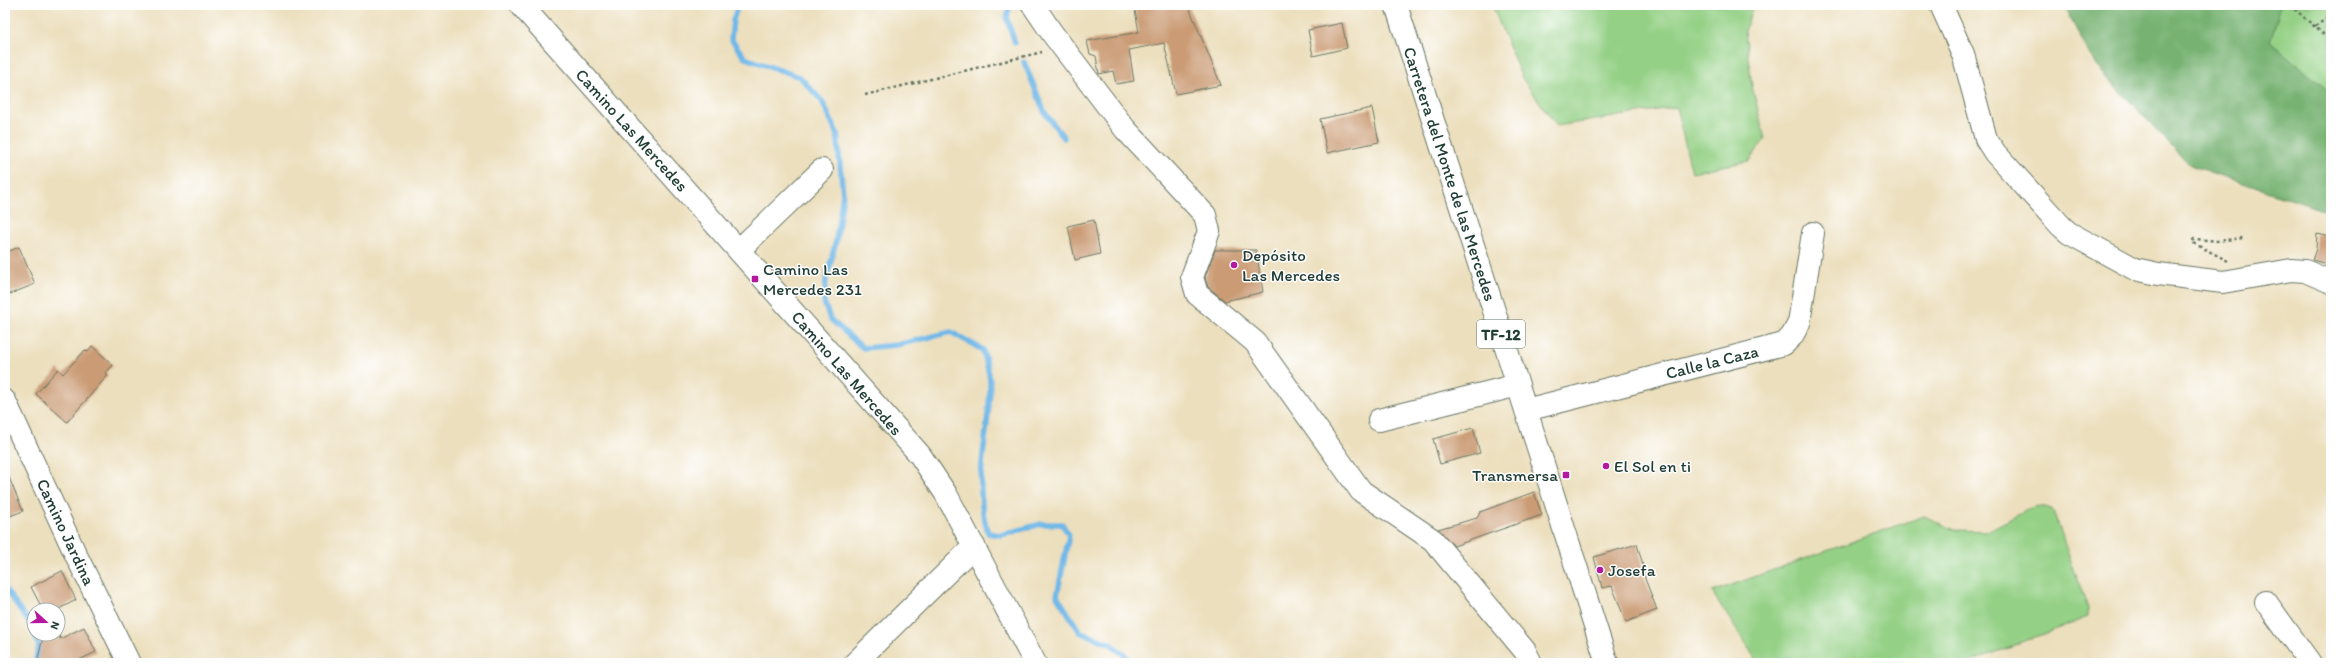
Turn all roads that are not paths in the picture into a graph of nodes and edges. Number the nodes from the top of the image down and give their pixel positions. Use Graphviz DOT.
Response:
graph roads {
  1 [pos="521,5"];
  2 [pos="1033,5"];
  3 [pos="1396,5"];
  4 [pos="1941,5"];
  5 [pos="822,170"];
  6 [pos="1813,233"];
  7 [pos="738,250"];
  8 [pos="2331,282"];
  9 [pos="1518,385"];
  10 [pos="5,401"];
  11 [pos="1526,410"];
  12 [pos="1379,420"];
  13 [pos="974,546"];
  14 [pos="2266,602"];
  15 [pos="129,663"];
  16 [pos="855,663"];
  17 [pos="1035,663"];
  18 [pos="1531,663"];
  19 [pos="1607,663"];
  20 [pos="2310,663"];
  1 -- 7 [label="street, Camino Las Mercedes"];
  2 -- 18 [label="street"];
  3 -- 9 [label="street, Carretera del Monte de las Mercedes / TF-12"];
  4 -- 8 [label="street"];
  5 -- 7 [label="street"];
  6 -- 11 [label="street, Calle la Caza"];
  7 -- 13 [label="street, Camino Las Mercedes"];
  9 -- 11 [label="street, Carretera del Monte de las Mercedes / TF-12"];
  9 -- 12 [label="street"];
  10 -- 15 [label="street, Camino Jardina"];
  11 -- 19 [label="street, Carretera del Monte de las Mercedes / TF-12"];
  13 -- 16 [label="street"];
  13 -- 17 [label="street, Camino Las Mercedes"];
  14 -- 20 [label="street"];
}
